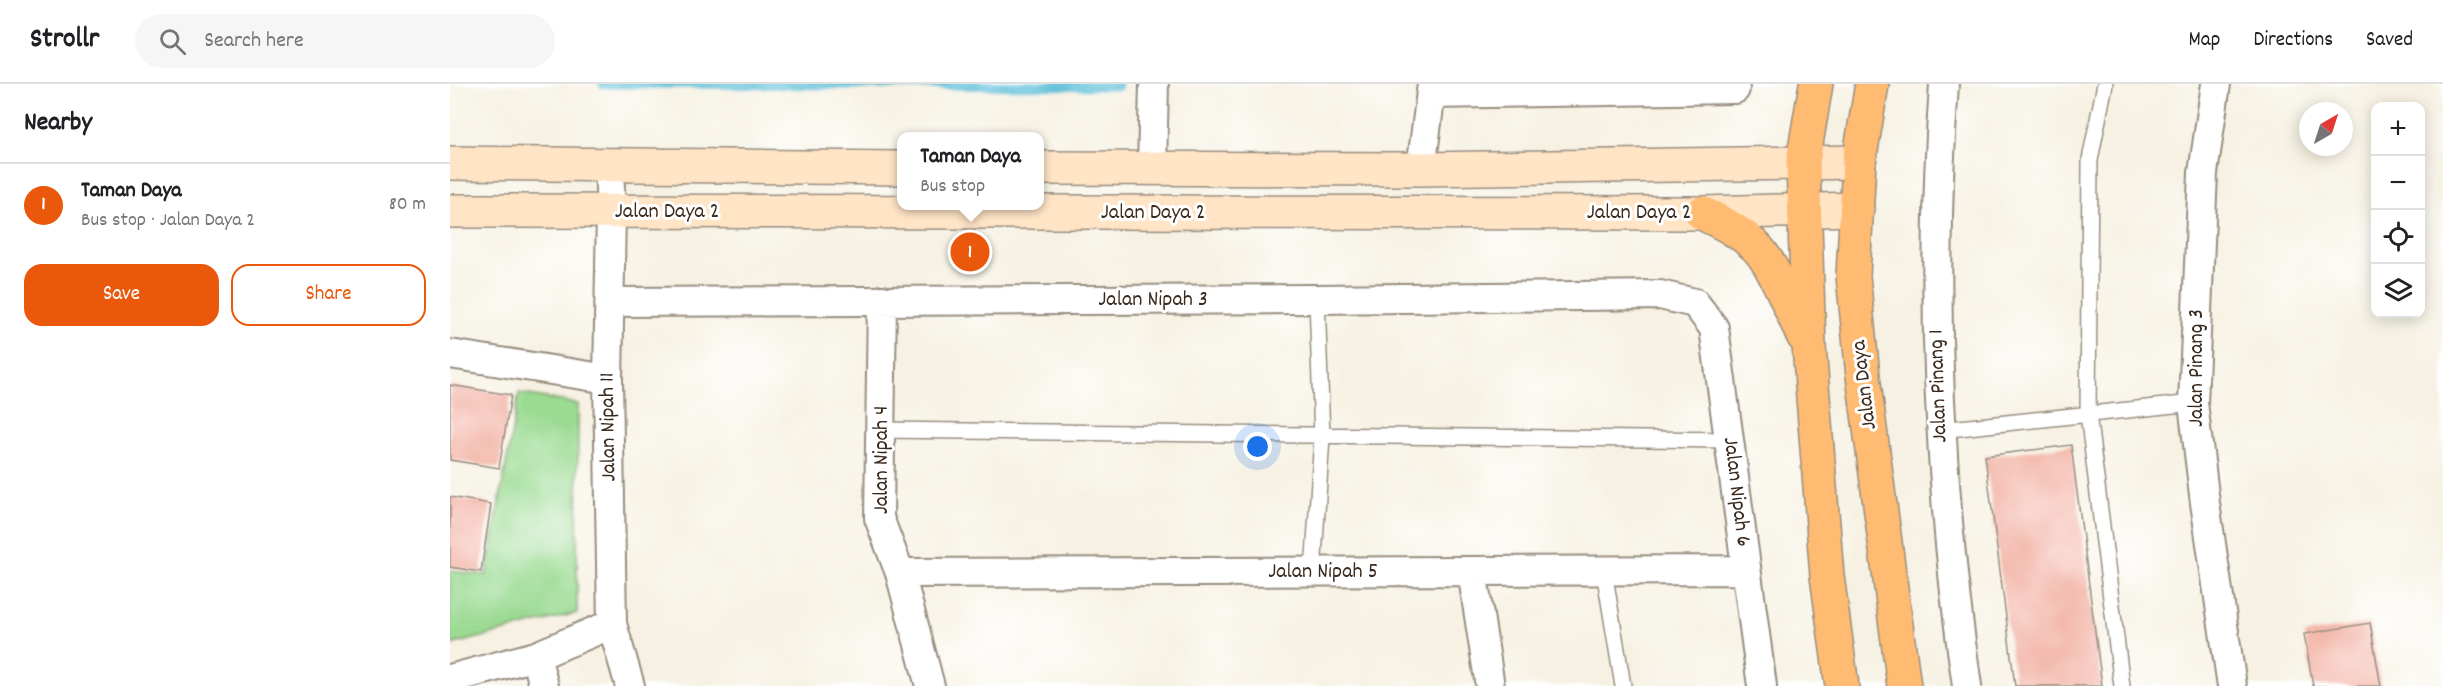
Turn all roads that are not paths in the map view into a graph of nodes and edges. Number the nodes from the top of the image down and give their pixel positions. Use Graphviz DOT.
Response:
graph roads {
  1 [pos="1154,84"];
  2 [pos="1816,84"];
  3 [pos="1872,84"];
  4 [pos="1944,84"];
  5 [pos="2105,84"];
  6 [pos="2216,84"];
  7 [pos="1431,89"];
  8 [pos="1735,89"];
  9 [pos="1803,162"];
  10 [pos="1859,162"];
  11 [pos="450,163"];
  12 [pos="609,166"];
  13 [pos="897,168"];
  14 [pos="1044,168"];
  15 [pos="1152,169"];
  16 [pos="1421,169"];
  17 [pos="1857,209"];
  18 [pos="1804,210"];
  19 [pos="450,211"];
  20 [pos="611,212"];
  21 [pos="1702,213"];
  22 [pos="882,300"];
  23 [pos="1317,300"];
  24 [pos="610,302"];
  25 [pos="1695,303"];
  26 [pos="1809,346"];
  27 [pos="450,354"];
  28 [pos="608,379"];
  29 [pos="2193,403"];
  30 [pos="2088,414"];
  31 [pos="882,430"];
  32 [pos="1940,430"];
  33 [pos="1322,437"];
  34 [pos="1729,440"];
  35 [pos="1746,570"];
  36 [pos="1472,571"];
  37 [pos="1604,571"];
  38 [pos="1313,572"];
  39 [pos="900,573"];
  40 [pos="612,624"];
  41 [pos="536,656"];
  42 [pos="450,679"];
  43 [pos="544,686"];
  44 [pos="630,686"];
  45 [pos="930,686"];
  46 [pos="1490,686"];
  47 [pos="1623,686"];
  48 [pos="1762,686"];
  49 [pos="1842,686"];
  50 [pos="1904,686"];
  51 [pos="1967,686"];
  52 [pos="2122,686"];
  53 [pos="2232,686"];
  1 -- 15 [label="street"];
  2 -- 9 [label="main road"];
  3 -- 10 [label="main road, Jalan Daya"];
  4 -- 32 [label="street, Jalan Pinang 1"];
  5 -- 30 [label="lane"];
  6 -- 29 [label="street, Jalan Pinang 3"];
  7 -- 8 [label="street"];
  7 -- 16 [label="street"];
  9 -- 10 [label="main road, Jalan Daya 2"];
  9 -- 16 [label="main road, Jalan Daya 2"];
  9 -- 18 [label="main road"];
  10 -- 17 [label="main road, Jalan Daya"];
  11 -- 12 [label="main road, Jalan Daya 2"];
  12 -- 13 [label="main road, Jalan Daya 2"];
  12 -- 20 [label="street, Jalan Nipah 11"];
  14 -- 15 [label="main road, Jalan Daya 2"];
  15 -- 16 [label="main road, Jalan Daya 2"];
  17 -- 18 [label="main road, Jalan Daya 2"];
  17 -- 50 [label="main road, Jalan Daya"];
  18 -- 21 [label="main road, Jalan Daya 2"];
  18 -- 26 [label="main road"];
  19 -- 20 [label="main road, Jalan Daya 2"];
  20 -- 21 [label="main road, Jalan Daya 2"];
  20 -- 24 [label="street, Jalan Nipah 11"];
  21 -- 26 [label="main road"];
  22 -- 23 [label="street, Jalan Nipah 3"];
  22 -- 24 [label="street, Jalan Nipah 3"];
  22 -- 31 [label="street, Jalan Nipah 4"];
  23 -- 25 [label="street, Jalan Nipah 3"];
  23 -- 33 [label="lane"];
  24 -- 28 [label="street, Jalan Nipah 11"];
  25 -- 34 [label="street, Jalan Nipah 6"];
  26 -- 49 [label="main road"];
  27 -- 28 [label="street"];
  28 -- 40 [label="street, Jalan Nipah 11"];
  29 -- 30 [label="lane"];
  29 -- 53 [label="street, Jalan Pinang 3"];
  30 -- 32 [label="lane"];
  30 -- 52 [label="lane"];
  31 -- 33 [label="lane"];
  31 -- 39 [label="street, Jalan Nipah 4"];
  32 -- 51 [label="street, Jalan Pinang 1"];
  33 -- 34 [label="lane"];
  33 -- 38 [label="lane"];
  34 -- 35 [label="street, Jalan Nipah 6"];
  35 -- 37 [label="street, Jalan Nipah 5"];
  35 -- 48 [label="street, Jalan Nipah 6"];
  36 -- 37 [label="street, Jalan Nipah 5"];
  36 -- 38 [label="street, Jalan Nipah 5"];
  36 -- 46 [label="street"];
  37 -- 47 [label="lane"];
  38 -- 39 [label="street, Jalan Nipah 5"];
  39 -- 45 [label="street, Jalan Nipah 4"];
  40 -- 41 [label="street"];
  40 -- 44 [label="street, Jalan Nipah 11"];
  41 -- 42 [label="street"];
  41 -- 43 [label="street"];
}
